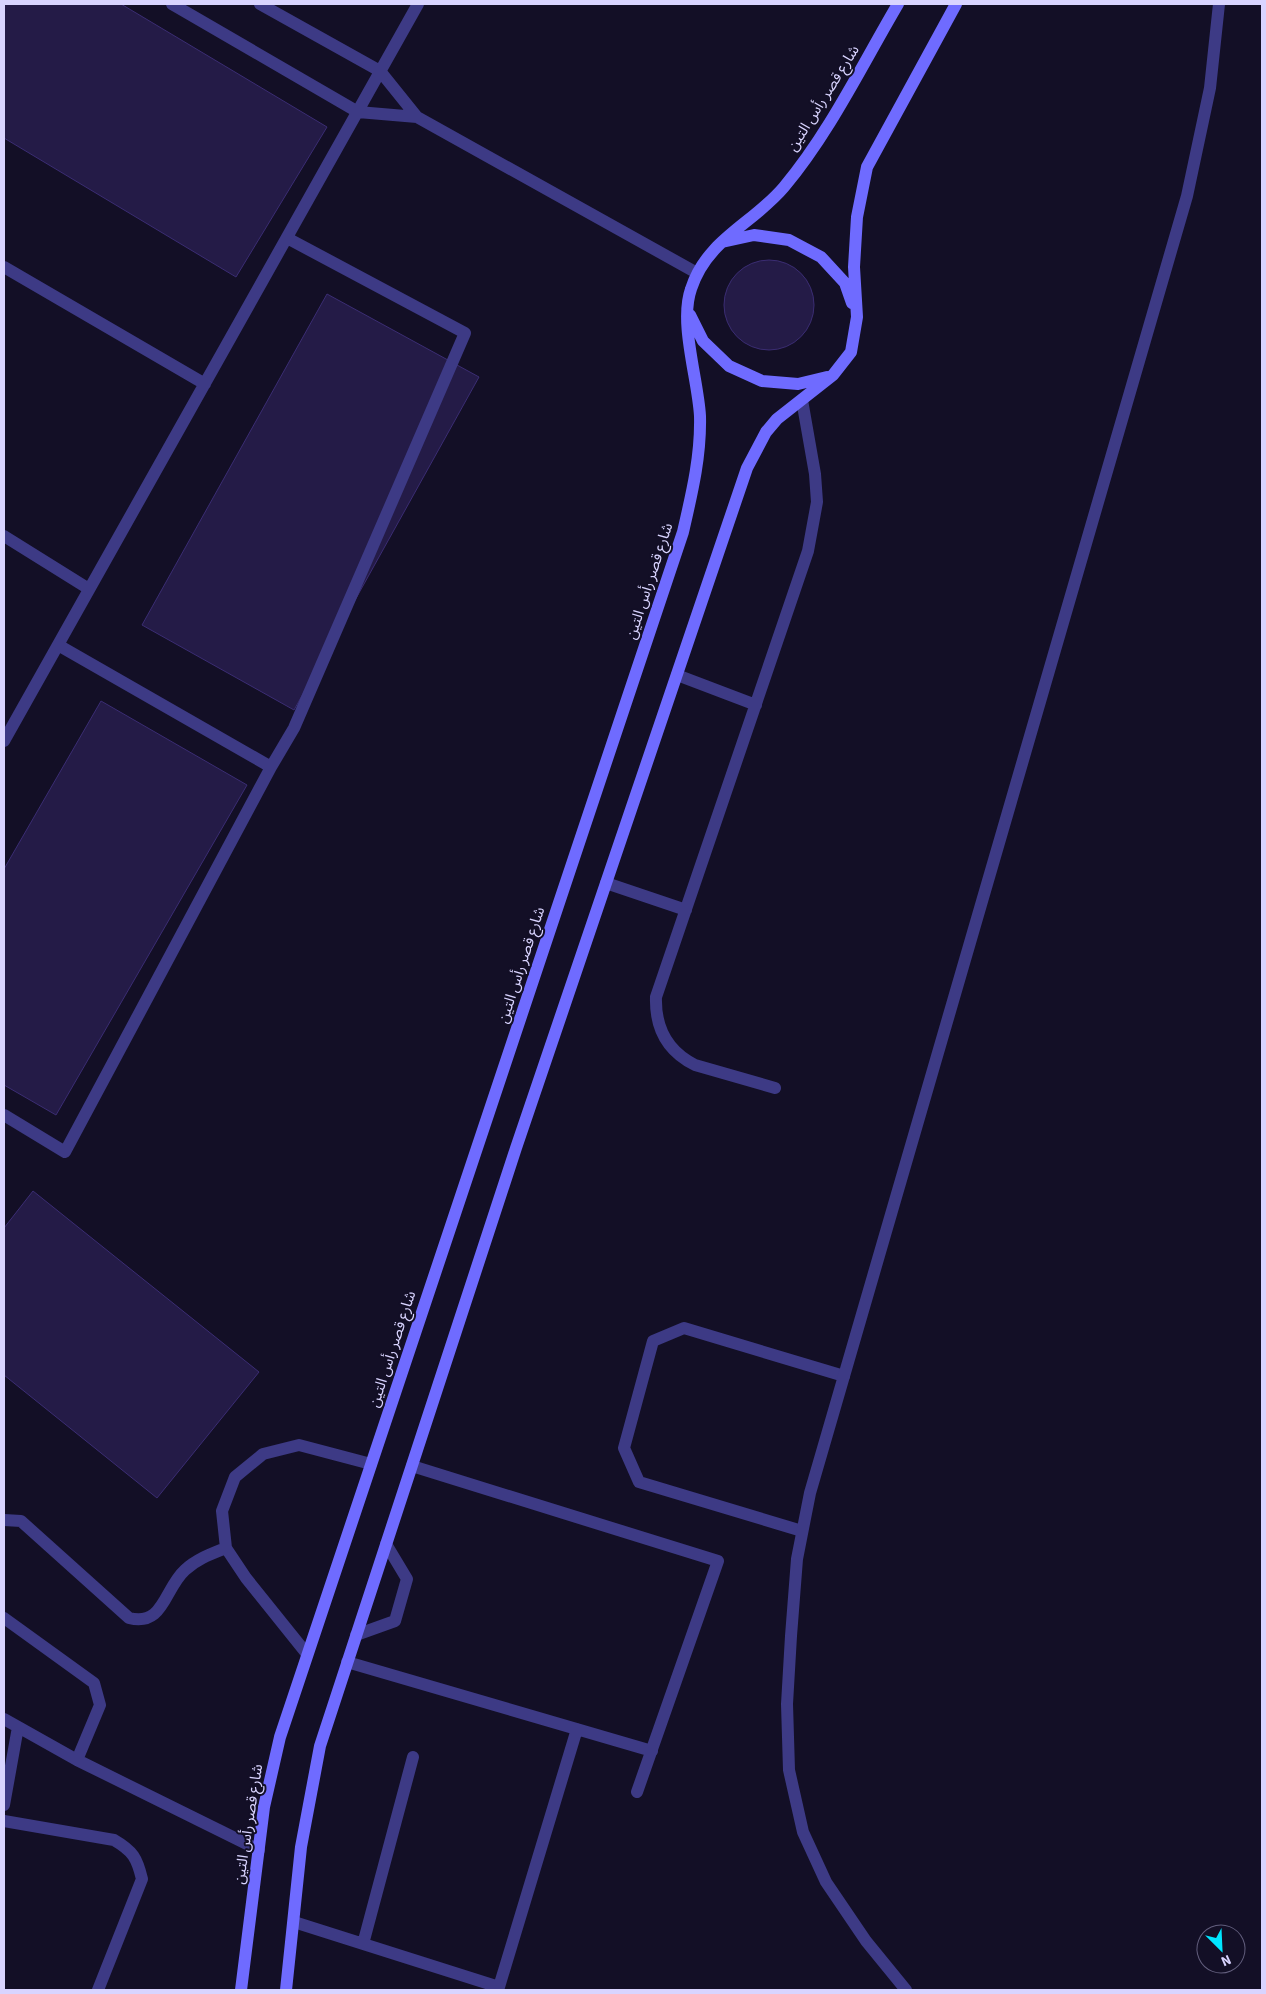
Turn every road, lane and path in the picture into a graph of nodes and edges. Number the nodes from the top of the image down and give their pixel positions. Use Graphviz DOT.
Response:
graph roads {
  1 [pos="172,4"];
  2 [pos="260,4"];
  3 [pos="418,4"];
  4 [pos="898,4"];
  5 [pos="956,4"];
  6 [pos="1219,4"];
  7 [pos="380,71"];
  8 [pos="358,112"];
  9 [pos="417,117"];
  10 [pos="287,238"];
  11 [pos="718,243"];
  12 [pos="4,267"];
  13 [pos="697,273"];
  14 [pos="686,308"];
  15 [pos="858,316"];
  16 [pos="833,375"];
  17 [pos="205,384"];
  18 [pos="802,400"];
  19 [pos="4,536"];
  20 [pos="89,589"];
  21 [pos="58,645"];
  22 [pos="677,675"];
  23 [pos="756,705"];
  24 [pos="4,741"];
  25 [pos="271,767"];
  26 [pos="606,883"];
  27 [pos="686,910"];
  28 [pos="775,1088"];
  29 [pos="4,1115"];
  30 [pos="844,1376"];
  31 [pos="371,1464"];
  32 [pos="412,1466"];
  33 [pos="4,1520"];
  34 [pos="802,1530"];
  35 [pos="386,1544"];
  36 [pos="226,1548"];
  37 [pos="4,1618"];
  38 [pos="356,1635"];
  39 [pos="308,1654"];
  40 [pos="348,1662"];
  41 [pos="4,1719"];
  42 [pos="18,1727"];
  43 [pos="577,1729"];
  44 [pos="652,1751"];
  45 [pos="413,1758"];
  46 [pos="77,1760"];
  47 [pos="637,1792"];
  48 [pos="4,1805"];
  49 [pos="4,1821"];
  50 [pos="259,1850"];
  51 [pos="294,1922"];
  52 [pos="363,1944"];
  53 [pos="98,1990"];
  54 [pos="241,1990"];
  55 [pos="286,1990"];
  56 [pos="906,1990"];
  1 -- 8 [label="street"];
  2 -- 7 [label="street"];
  3 -- 7 [label="street"];
  4 -- 11 [label="main road, شارع قصر رأس التين"];
  5 -- 15 [label="main road"];
  6 -- 30 [label="street"];
  7 -- 8 [label="street"];
  7 -- 9 [label="street"];
  8 -- 9 [label="street"];
  8 -- 10 [label="street"];
  9 -- 13 [label="street"];
  10 -- 17 [label="street"];
  10 -- 25 [label="street"];
  11 -- 13 [label="main road, شارع قصر رأس التين"];
  11 -- 15 [label="main road"];
  12 -- 17 [label="street"];
  13 -- 14 [label="main road, شارع قصر رأس التين"];
  14 -- 16 [label="main road"];
  14 -- 31 [label="main road, شارع قصر رأس التين"];
  15 -- 16 [label="main road"];
  16 -- 18 [label="main road"];
  17 -- 20 [label="street"];
  18 -- 22 [label="main road"];
  18 -- 23 [label="street"];
  19 -- 20 [label="street"];
  20 -- 21 [label="street"];
  21 -- 24 [label="street"];
  21 -- 25 [label="street"];
  22 -- 23 [label="street"];
  22 -- 26 [label="main road"];
  23 -- 27 [label="street"];
  25 -- 29 [label="street"];
  26 -- 27 [label="street"];
  26 -- 32 [label="main road"];
  27 -- 28 [label="street"];
  30 -- 34 [label="street"];
  30 -- 34 [label="street"];
  31 -- 36 [label="street"];
  31 -- 39 [label="main road, شارع قصر رأس التين"];
  32 -- 35 [label="main road"];
  32 -- 44 [label="street"];
  33 -- 36 [label="street"];
  34 -- 56 [label="street"];
  35 -- 38 [label="main road"];
  35 -- 38 [label="street"];
  36 -- 39 [label="street"];
  37 -- 46 [label="street"];
  38 -- 40 [label="main road"];
  39 -- 50 [label="main road, شارع قصر رأس التين"];
  40 -- 43 [label="street"];
  40 -- 51 [label="main road"];
  41 -- 42 [label="street"];
  42 -- 46 [label="street"];
  42 -- 48 [label="street"];
  43 -- 44 [label="street"];
  43 -- 52 [label="street"];
  44 -- 47 [label="street"];
  45 -- 52 [label="street"];
  46 -- 50 [label="street"];
  49 -- 53 [label="street"];
  50 -- 54 [label="main road, شارع قصر رأس التين"];
  51 -- 52 [label="street"];
  51 -- 55 [label="main road"];
}
